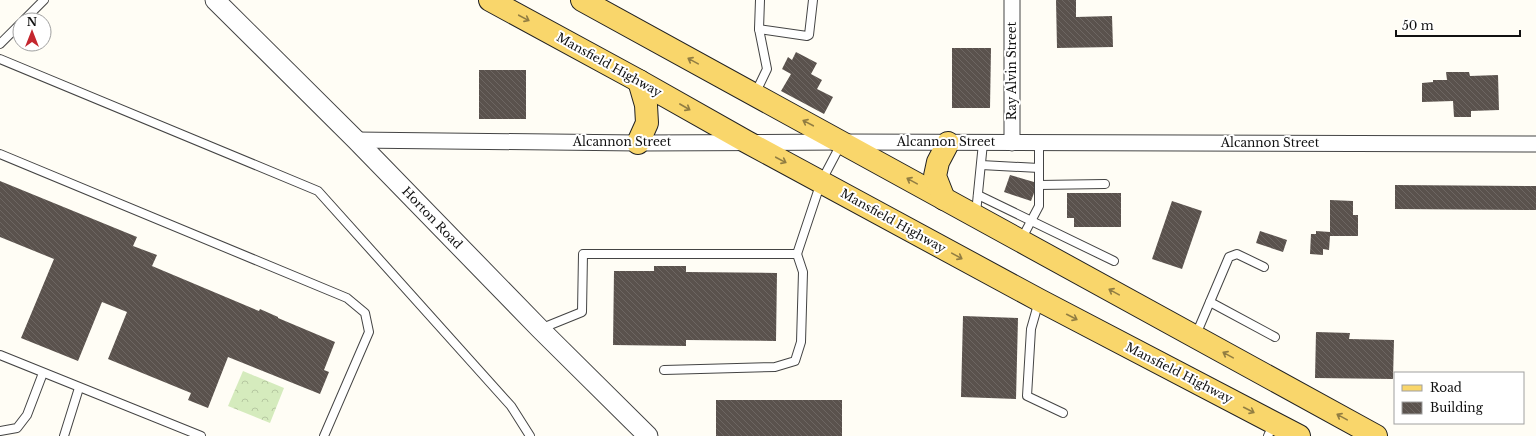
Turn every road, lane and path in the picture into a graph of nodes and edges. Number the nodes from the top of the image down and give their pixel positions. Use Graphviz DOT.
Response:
graph roads {
  1 [pos="44,0"];
  2 [pos="215,0"];
  3 [pos="490,0"];
  4 [pos="584,0"];
  5 [pos="760,0"];
  6 [pos="813,0"];
  7 [pos="1012,0"];
  8 [pos="32,12"];
  9 [pos="759,29"];
  10 [pos="12,32"];
  11 [pos="0,44"];
  12 [pos="0,59"];
  13 [pos="639,81"];
  14 [pos="755,95"];
  15 [pos="356,140"];
  16 [pos="747,142"];
  17 [pos="842,142"];
  18 [pos="638,143"];
  19 [pos="948,143"];
  20 [pos="983,143"];
  21 [pos="1012,143"];
  22 [pos="1039,143"];
  23 [pos="1536,144"];
  24 [pos="0,154"];
  25 [pos="981,165"];
  26 [pos="1039,168"];
  27 [pos="821,182"];
  28 [pos="1105,184"];
  29 [pos="1039,185"];
  30 [pos="944,199"];
  31 [pos="976,206"];
  32 [pos="1031,220"];
  33 [pos="1021,241"];
  34 [pos="797,254"];
  35 [pos="1114,261"];
  36 [pos="1264,267"];
  37 [pos="1039,300"];
  38 [pos="1210,302"];
  39 [pos="540,330"];
  40 [pos="1195,337"];
  41 [pos="1275,337"];
  42 [pos="0,355"];
  43 [pos="664,370"];
  44 [pos="43,373"];
  45 [pos="79,388"];
  46 [pos="1063,413"];
  47 [pos="1271,429"];
  48 [pos="0,431"];
  49 [pos="64,436"];
  50 [pos="201,436"];
  51 [pos="324,436"];
  52 [pos="530,436"];
  53 [pos="648,436"];
  54 [pos="1299,436"];
  55 [pos="1376,436"];
  1 -- 8 [label="lane"];
  2 -- 15 [label="street, Horton Road"];
  3 -- 13 [label="main road, Mansfield Highway, one-way"];
  14 -- 4 [label="main road, one-way"];
  5 -- 9 [label="lane"];
  6 -- 9 [label="lane"];
  7 -- 21 [label="street, Ray Alvin Street"];
  9 -- 14 [label="lane"];
  10 -- 11 [label="lane"];
  12 -- 52 [label="lane"];
  13 -- 16 [label="main road, Mansfield Highway, one-way"];
  13 -- 18 [label="main road"];
  17 -- 14 [label="main road, one-way"];
  15 -- 18 [label="street, Alcannon Street"];
  15 -- 39 [label="street, Horton Road"];
  16 -- 17 [label="street, Alcannon Street"];
  16 -- 18 [label="street, Alcannon Street"];
  16 -- 27 [label="main road, Mansfield Highway, one-way"];
  17 -- 19 [label="street, Alcannon Street"];
  17 -- 27 [label="lane"];
  30 -- 17 [label="main road, one-way"];
  19 -- 20 [label="street, Alcannon Street"];
  19 -- 30 [label="main road"];
  20 -- 21 [label="street, Alcannon Street"];
  20 -- 25 [label="lane"];
  21 -- 22 [label="street, Alcannon Street"];
  22 -- 23 [label="street, Alcannon Street"];
  22 -- 26 [label="lane"];
  24 -- 51 [label="lane"];
  25 -- 26 [label="lane"];
  25 -- 31 [label="lane"];
  26 -- 29 [label="lane"];
  27 -- 34 [label="lane"];
  27 -- 37 [label="main road, Mansfield Highway, one-way"];
  28 -- 29 [label="lane"];
  29 -- 32 [label="lane"];
  30 -- 31 [label="main road"];
  31 -- 32 [label="lane"];
  31 -- 33 [label="main road"];
  32 -- 33 [label="lane"];
  32 -- 35 [label="lane"];
  40 -- 33 [label="main road, one-way"];
  34 -- 39 [label="lane"];
  34 -- 43 [label="lane"];
  36 -- 38 [label="lane"];
  37 -- 46 [label="lane"];
  37 -- 47 [label="main road, Mansfield Highway, one-way"];
  38 -- 40 [label="lane"];
  38 -- 41 [label="lane"];
  39 -- 53 [label="street, Horton Road"];
  55 -- 40 [label="main road, one-way"];
  42 -- 44 [label="lane"];
  44 -- 45 [label="lane"];
  44 -- 48 [label="lane"];
  45 -- 49 [label="lane"];
  45 -- 50 [label="lane"];
  47 -- 54 [label="main road, Mansfield Highway"];
}
